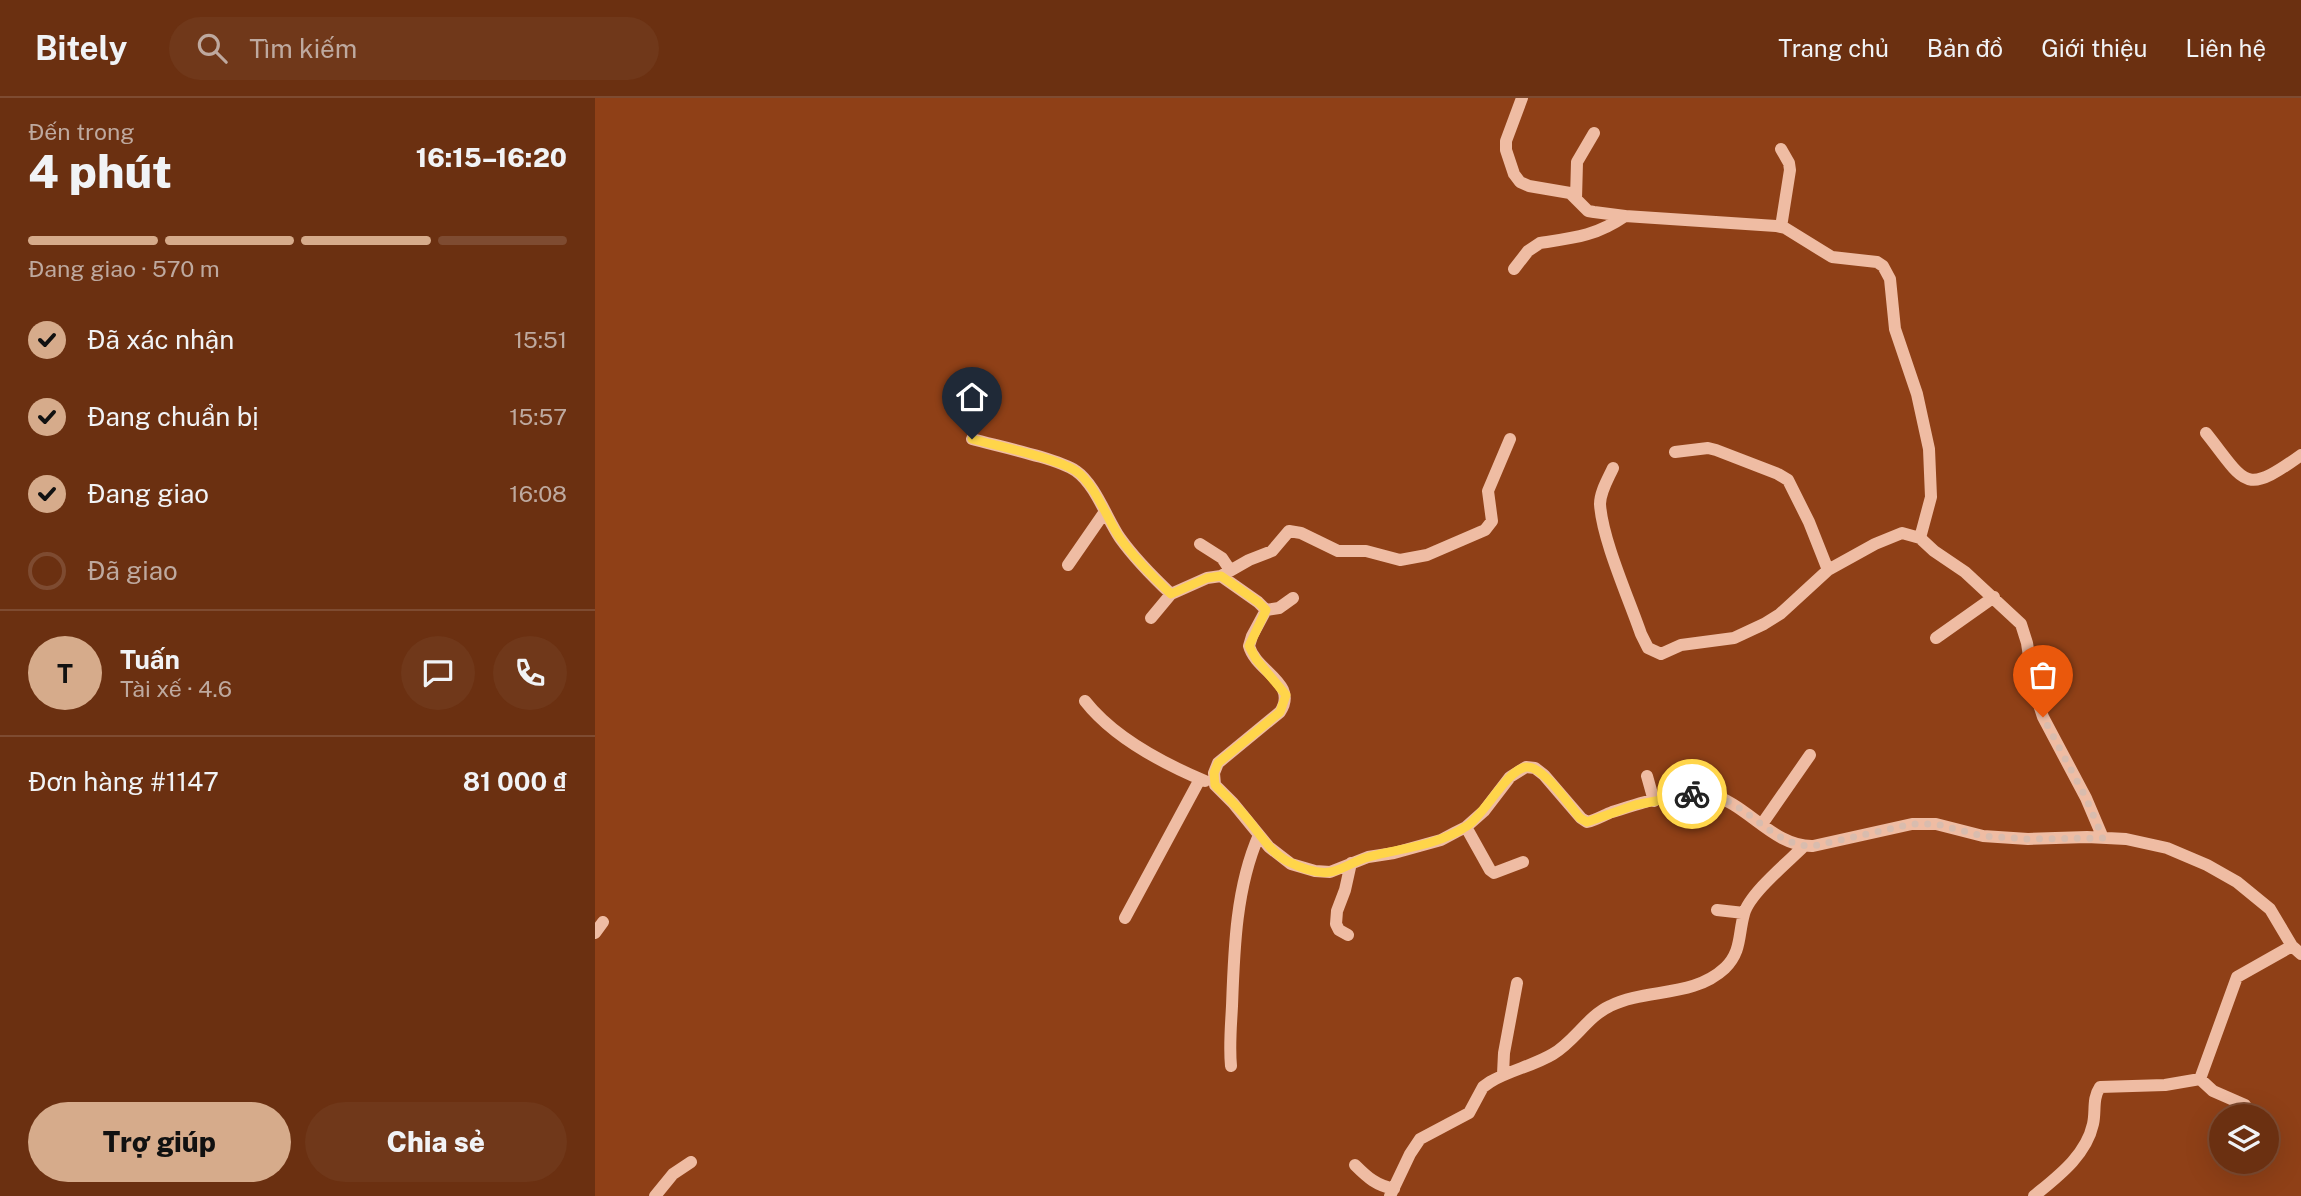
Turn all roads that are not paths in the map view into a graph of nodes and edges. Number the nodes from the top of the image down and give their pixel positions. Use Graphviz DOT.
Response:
graph roads {
  1 [pos="1522,98"];
  2 [pos="1594,133"];
  3 [pos="1781,149"];
  4 [pos="1576,199"];
  5 [pos="1625,216"];
  6 [pos="1781,227"];
  7 [pos="1514,268"];
  8 [pos="2206,433"];
  9 [pos="972,439"];
  10 [pos="1510,439"];
  11 [pos="1675,452"];
  12 [pos="2301,455"];
  13 [pos="1613,468"];
  14 [pos="1104,513"];
  15 [pos="1920,538"];
  16 [pos="1199,544"];
  17 [pos="1067,565"];
  18 [pos="1828,570"];
  19 [pos="1226,573"];
  20 [pos="1171,594"];
  21 [pos="1994,597"];
  22 [pos="1293,598"];
  23 [pos="1266,610"];
  24 [pos="1151,618"];
  25 [pos="1936,638"];
  26 [pos="1085,701"];
  27 [pos="1810,755"];
  28 [pos="1647,776"];
  29 [pos="1200,779"];
  30 [pos="1215,785"];
  31 [pos="1654,801"];
  32 [pos="1762,824"];
  33 [pos="1466,827"];
  34 [pos="1259,835"];
  35 [pos="2103,838"];
  36 [pos="1803,847"];
  37 [pos="1351,863"];
  38 [pos="1523,863"];
  39 [pos="1717,910"];
  40 [pos="1744,913"];
  41 [pos="1125,918"];
  42 [pos="1348,935"];
  43 [pos="2296,950"];
  44 [pos="1517,983"];
  45 [pos="1231,1066"];
  46 [pos="1503,1074"];
  47 [pos="2200,1079"];
  48 [pos="2243,1104"];
  49 [pos="691,1162"];
  50 [pos="1355,1165"];
  51 [pos="1392,1192"];
  52 [pos="655,1196"];
  53 [pos="2034,1196"];
  1 -- 4 [label="street"];
  2 -- 4 [label="street"];
  3 -- 6 [label="street"];
  4 -- 5 [label="street"];
  5 -- 6 [label="street"];
  5 -- 7 [label="street"];
  6 -- 15 [label="street"];
  8 -- 12 [label="street"];
  9 -- 14 [label="street"];
  10 -- 19 [label="street"];
  11 -- 18 [label="street"];
  13 -- 18 [label="street"];
  14 -- 17 [label="street"];
  14 -- 20 [label="street"];
  15 -- 18 [label="street"];
  15 -- 21 [label="street"];
  16 -- 19 [label="street"];
  19 -- 20 [label="street"];
  19 -- 23 [label="street"];
  20 -- 24 [label="street"];
  21 -- 25 [label="street"];
  21 -- 35 [label="street"];
  22 -- 23 [label="street"];
  23 -- 30 [label="street"];
  26 -- 29 [label="street"];
  27 -- 32 [label="street"];
  28 -- 31 [label="street"];
  29 -- 30 [label="street"];
  29 -- 41 [label="street"];
  30 -- 34 [label="street"];
  31 -- 32 [label="street"];
  31 -- 33 [label="street"];
  32 -- 36 [label="street"];
  33 -- 37 [label="street"];
  33 -- 38 [label="street"];
  34 -- 37 [label="street"];
  34 -- 45 [label="street"];
  35 -- 36 [label="street"];
  35 -- 43 [label="street"];
  36 -- 40 [label="street"];
  37 -- 42 [label="street"];
  39 -- 40 [label="street"];
  40 -- 46 [label="street"];
  43 -- 47 [label="street"];
  44 -- 46 [label="street"];
  46 -- 51 [label="street"];
  47 -- 48 [label="street"];
  47 -- 53 [label="street"];
  49 -- 52 [label="street"];
  50 -- 51 [label="street"];
}
